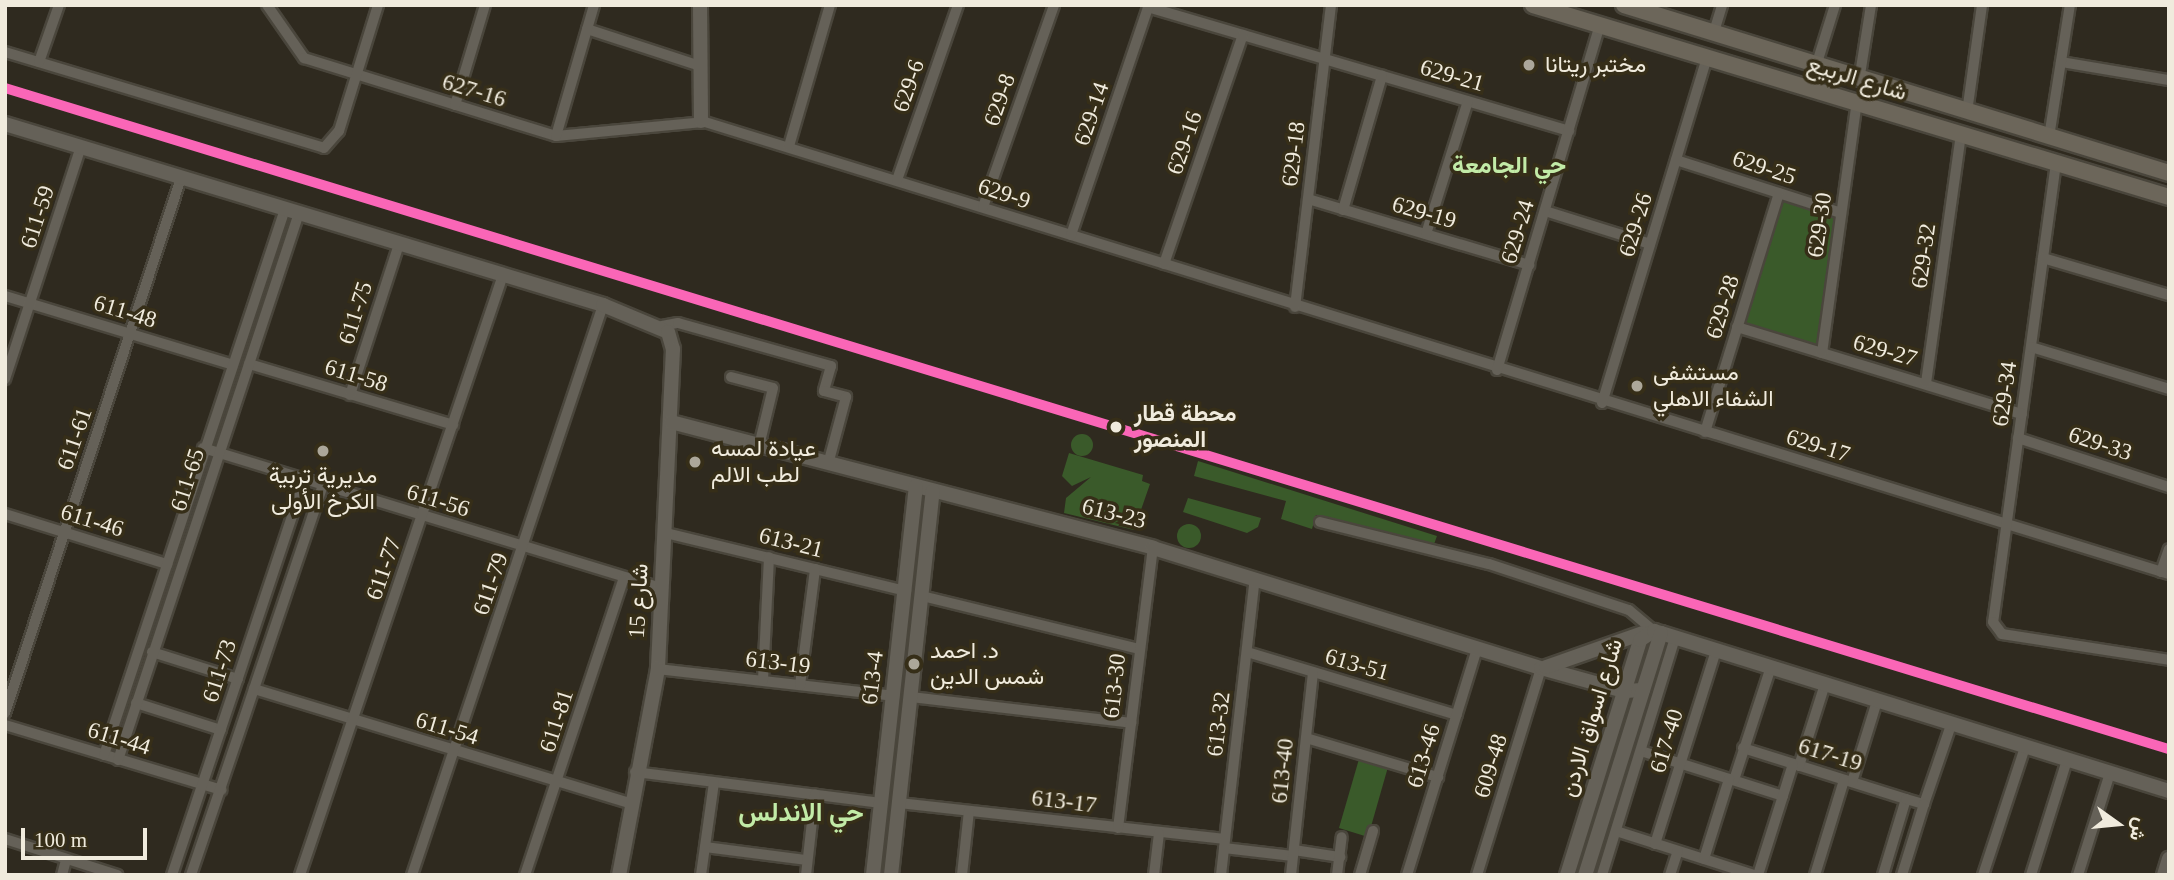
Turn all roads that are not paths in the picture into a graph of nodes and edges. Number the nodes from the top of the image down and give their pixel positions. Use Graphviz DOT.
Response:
graph roads {
  1 [pos="59,5"];
  2 [pos="267,5"];
  3 [pos="378,5"];
  4 [pos="485,5"];
  5 [pos="594,5"];
  6 [pos="700,5"];
  7 [pos="830,5"];
  8 [pos="958,5"];
  9 [pos="1054,5"];
  10 [pos="1331,5"];
  11 [pos="1533,5"];
  12 [pos="1624,5"];
  13 [pos="1722,5"];
  14 [pos="1835,5"];
  15 [pos="1871,5"];
  16 [pos="1982,5"];
  17 [pos="2070,5"];
  18 [pos="1149,6"];
  19 [pos="1555,9"];
  20 [pos="1600,25"];
  21 [pos="587,29"];
  22 [pos="1243,35"];
  23 [pos="1713,35"];
  24 [pos="5,52"];
  25 [pos="1707,58"];
  26 [pos="1324,59"];
  27 [pos="39,62"];
  28 [pos="2061,62"];
  29 [pos="700,66"];
  30 [pos="1816,66"];
  31 [pos="356,75"];
  32 [pos="1382,76"];
  33 [pos="2169,80"];
  34 [pos="1859,81"];
  35 [pos="1468,101"];
  36 [pos="1857,102"];
  37 [pos="455,105"];
  38 [pos="1967,112"];
  39 [pos="701,121"];
  40 [pos="5,124"];
  41 [pos="1569,131"];
  42 [pos="1961,134"];
  43 [pos="556,136"];
  44 [pos="2049,137"];
  45 [pos="789,146"];
  46 [pos="81,148"];
  47 [pos="1676,160"];
  48 [pos="2056,163"];
  49 [pos="2169,173"];
  50 [pos="181,178"];
  51 [pos="897,180"];
  52 [pos="1779,193"];
  53 [pos="2169,197"];
  54 [pos="1308,199"];
  55 [pos="983,207"];
  56 [pos="1343,210"];
  57 [pos="292,211"];
  58 [pos="1545,211"];
  59 [pos="1841,213"];
  60 [pos="1426,234"];
  61 [pos="1071,235"];
  62 [pos="399,244"];
  63 [pos="1650,244"];
  64 [pos="2043,258"];
  65 [pos="1164,264"];
  66 [pos="1529,265"];
  67 [pos="503,275"];
  68 [pos="2169,295"];
  69 [pos="5,296"];
  70 [pos="30,304"];
  71 [pos="603,304"];
  72 [pos="1295,307"];
  73 [pos="663,327"];
  74 [pos="1737,327"];
  75 [pos="131,334"];
  76 [pos="2031,347"];
  77 [pos="1822,353"];
  78 [pos="249,364"];
  79 [pos="233,365"];
  80 [pos="1497,370"];
  81 [pos="731,377"];
  82 [pos="5,379"];
  83 [pos="1926,383"];
  84 [pos="2169,388"];
  85 [pos="350,395"];
  86 [pos="1602,403"];
  87 [pos="2022,414"];
  88 [pos="671,422"];
  89 [pos="453,425"];
  90 [pos="1705,432"];
  91 [pos="2018,438"];
  92 [pos="759,446"];
  93 [pos="203,448"];
  94 [pos="217,452"];
  95 [pos="828,464"];
  96 [pos="304,480"];
  97 [pos="323,486"];
  98 [pos="916,486"];
  99 [pos="2169,487"];
  100 [pos="933,491"];
  101 [pos="5,514"];
  102 [pos="422,516"];
  103 [pos="1320,522"];
  104 [pos="2006,526"];
  105 [pos="64,533"];
  106 [pos="666,533"];
  107 [pos="523,548"];
  108 [pos="1153,548"];
  109 [pos="2169,549"];
  110 [pos="769,557"];
  111 [pos="167,564"];
  112 [pos="815,569"];
  113 [pos="2165,573"];
  114 [pos="624,578"];
  115 [pos="1255,578"];
  116 [pos="663,589"];
  117 [pos="906,591"];
  118 [pos="922,596"];
  119 [pos="1653,632"];
  120 [pos="1675,638"];
  121 [pos="1139,649"];
  122 [pos="1477,649"];
  123 [pos="1716,650"];
  124 [pos="152,652"];
  125 [pos="1247,652"];
  126 [pos="2169,660"];
  127 [pos="1771,667"];
  128 [pos="1541,668"];
  129 [pos="659,669"];
  130 [pos="1312,672"];
  131 [pos="238,679"];
  132 [pos="762,680"];
  133 [pos="1825,684"];
  134 [pos="800,685"];
  135 [pos="254,689"];
  136 [pos="1643,690"];
  137 [pos="1624,691"];
  138 [pos="894,696"];
  139 [pos="911,697"];
  140 [pos="1877,701"];
  141 [pos="136,703"];
  142 [pos="5,713"];
  143 [pos="1457,715"];
  144 [pos="352,719"];
  145 [pos="1131,723"];
  146 [pos="5,725"];
  147 [pos="1951,725"];
  148 [pos="221,730"];
  149 [pos="1306,738"];
  150 [pos="2025,747"];
  151 [pos="1743,748"];
  152 [pos="454,751"];
  153 [pos="1641,751"];
  154 [pos="104,755"];
  155 [pos="118,760"];
  156 [pos="2067,760"];
  157 [pos="1680,763"];
  158 [pos="1796,765"];
  159 [pos="635,771"];
  160 [pos="2110,773"];
  161 [pos="1438,777"];
  162 [pos="1731,780"];
  163 [pos="1848,781"];
  164 [pos="557,782"];
  165 [pos="714,783"];
  166 [pos="202,785"];
  167 [pos="221,790"];
  168 [pos="2169,791"];
  169 [pos="815,795"];
  170 [pos="1783,796"];
  171 [pos="1906,799"];
  172 [pos="629,803"];
  173 [pos="881,803"];
  174 [pos="900,803"];
  175 [pos="1924,804"];
  176 [pos="969,811"];
  177 [pos="1118,828"];
  178 [pos="1373,831"];
  179 [pos="1616,831"];
  180 [pos="1159,833"];
  181 [pos="1342,837"];
  182 [pos="5,839"];
  183 [pos="1225,843"];
  184 [pos="1655,844"];
  185 [pos="705,847"];
  186 [pos="1678,851"];
  187 [pos="1293,853"];
  188 [pos="1340,857"];
  189 [pos="1704,859"];
  190 [pos="2169,859"];
  191 [pos="66,860"];
  192 [pos="807,860"];
  193 [pos="1731,871"];
  194 [pos="62,875"];
  195 [pos="117,875"];
  196 [pos="172,875"];
  197 [pos="191,875"];
  198 [pos="300,875"];
  199 [pos="412,875"];
  200 [pos="525,875"];
  201 [pos="619,875"];
  202 [pos="701,875"];
  203 [pos="806,875"];
  204 [pos="873,875"];
  205 [pos="891,875"];
  206 [pos="962,875"];
  207 [pos="1154,875"];
  208 [pos="1221,875"];
  209 [pos="1291,875"];
  210 [pos="1337,875"];
  211 [pos="1360,875"];
  212 [pos="1407,875"];
  213 [pos="1477,875"];
  214 [pos="1567,875"];
  215 [pos="1586,875"];
  216 [pos="1602,875"];
  217 [pos="1670,875"];
  218 [pos="1756,875"];
  219 [pos="1815,875"];
  220 [pos="1883,875"];
  221 [pos="1902,875"];
  222 [pos="1983,875"];
  223 [pos="2031,875"];
  224 [pos="2078,875"];
  225 [pos="2164,875"];
  1 -- 27 [label="street"];
  2 -- 31 [label="street, 627-16"];
  3 -- 31 [label="street"];
  4 -- 37 [label="street"];
  5 -- 21 [label="street"];
  6 -- 29 [label="street"];
  7 -- 45 [label="street"];
  8 -- 51 [label="street, 629-6"];
  9 -- 55 [label="street, 629-8"];
  10 -- 26 [label="street, 629-18"];
  11 -- 19 [label="main road, شارع الربيع"];
  12 -- 23 [label="main road, شارع الربيع"];
  13 -- 23 [label="street"];
  14 -- 30 [label="street"];
  15 -- 34 [label="street"];
  16 -- 38 [label="street"];
  17 -- 28 [label="street"];
  18 -- 22 [label="street, 629-21"];
  18 -- 61 [label="street, 629-14"];
  19 -- 20 [label="main road, شارع الربيع"];
  20 -- 25 [label="main road, شارع الربيع"];
  20 -- 41 [label="street, 629-24"];
  21 -- 29 [label="street"];
  21 -- 43 [label="street"];
  22 -- 26 [label="street, 629-21"];
  22 -- 65 [label="street, 629-16"];
  23 -- 30 [label="main road, شارع الربيع"];
  24 -- 27 [label="street"];
  25 -- 36 [label="main road, شارع الربيع"];
  25 -- 47 [label="street, 629-26"];
  26 -- 32 [label="street, 629-21"];
  26 -- 54 [label="street, 629-18"];
  27 -- 31 [label="street"];
  28 -- 33 [label="street"];
  28 -- 44 [label="street"];
  29 -- 39 [label="street"];
  30 -- 34 [label="main road, شارع الربيع"];
  31 -- 37 [label="street, 627-16"];
  32 -- 35 [label="street, 629-21"];
  32 -- 56 [label="street"];
  34 -- 38 [label="main road, شارع الربيع"];
  35 -- 41 [label="street, 629-21"];
  35 -- 60 [label="street"];
  36 -- 42 [label="main road, شارع الربيع"];
  36 -- 59 [label="street, 629-30"];
  37 -- 43 [label="street, 627-16"];
  38 -- 44 [label="main road, شارع الربيع"];
  39 -- 43 [label="street, 627-16"];
  39 -- 45 [label="street, 629-9"];
  40 -- 46 [label="street"];
  41 -- 58 [label="street, 629-24"];
  42 -- 48 [label="main road, شارع الربيع"];
  42 -- 83 [label="street, 629-32"];
  44 -- 49 [label="main road, شارع الربيع"];
  45 -- 51 [label="street, 629-9"];
  46 -- 50 [label="street"];
  46 -- 70 [label="street, 611-59"];
  47 -- 52 [label="street, 629-25"];
  47 -- 63 [label="street, 629-26"];
  48 -- 53 [label="main road, شارع الربيع"];
  48 -- 64 [label="street, 629-34"];
  50 -- 57 [label="street"];
  50 -- 75 [label="street, 611-61"];
  51 -- 55 [label="street, 629-9"];
  52 -- 59 [label="street, 629-25"];
  52 -- 74 [label="street, 629-28"];
  54 -- 56 [label="street, 629-19"];
  54 -- 72 [label="street, 629-18"];
  55 -- 61 [label="street, 629-9"];
  56 -- 60 [label="street, 629-19"];
  57 -- 62 [label="street"];
  57 -- 78 [label="street, 611-65"];
  57 -- 79 [label="street, 611-65"];
  58 -- 63 [label="street"];
  58 -- 66 [label="street, 629-24"];
  59 -- 77 [label="street, 629-30"];
  60 -- 66 [label="street, 629-19"];
  61 -- 65 [label="street, 629-9"];
  62 -- 67 [label="street"];
  62 -- 85 [label="street, 611-75"];
  63 -- 86 [label="street, 629-26"];
  64 -- 68 [label="street"];
  64 -- 76 [label="street, 629-34"];
  65 -- 72 [label="street, 629-9"];
  66 -- 80 [label="street, 629-24"];
  67 -- 71 [label="street"];
  67 -- 89 [label="street, 611-77"];
  69 -- 70 [label="street, 611-48"];
  70 -- 75 [label="street, 611-48"];
  70 -- 82 [label="street, 611-59"];
  71 -- 73 [label="street"];
  71 -- 107 [label="street, 611-79"];
  72 -- 80 [label="street, 629-17"];
  73 -- 88 [label="street, شارع 15"];
  73 -- 95 [label="street"];
  74 -- 77 [label="street, 629-27"];
  74 -- 90 [label="street, 629-28"];
  75 -- 79 [label="street, 611-48"];
  75 -- 105 [label="street, 611-61"];
  76 -- 84 [label="street"];
  76 -- 87 [label="street, 629-34"];
  77 -- 83 [label="street, 629-27"];
  78 -- 85 [label="street, 611-58"];
  78 -- 94 [label="street, 611-65"];
  79 -- 93 [label="street, 611-65"];
  80 -- 86 [label="street, 629-17"];
  81 -- 92 [label="street"];
  83 -- 87 [label="street, 629-27"];
  85 -- 89 [label="street, 611-58"];
  86 -- 90 [label="street, 629-17"];
  87 -- 91 [label="street, 629-34"];
  88 -- 92 [label="street, 613-23"];
  88 -- 106 [label="street, شارع 15"];
  89 -- 102 [label="street, 611-77"];
  90 -- 104 [label="street, 629-17"];
  91 -- 99 [label="street, 629-33"];
  91 -- 104 [label="street, 629-34"];
  92 -- 95 [label="street, 613-23"];
  93 -- 94 [label="street, 611-56"];
  93 -- 111 [label="street, 611-65"];
  94 -- 96 [label="street, 611-56"];
  94 -- 124 [label="street, 611-65"];
  95 -- 98 [label="street, 613-23"];
  96 -- 97 [label="street, 611-56"];
  96 -- 131 [label="street, 611-73"];
  97 -- 102 [label="street, 611-56"];
  97 -- 135 [label="street, 611-73"];
  98 -- 100 [label="street, 613-23"];
  98 -- 117 [label="street, 613-4"];
  100 -- 108 [label="street, 613-23"];
  100 -- 118 [label="street, 613-4"];
  101 -- 105 [label="street, 611-46"];
  102 -- 107 [label="street, 611-56"];
  102 -- 144 [label="street, 611-77"];
  103 -- 119 [label="street"];
  104 -- 113 [label="street, 629-17"];
  104 -- 126 [label="street, 629-34"];
  105 -- 111 [label="street, 611-46"];
  105 -- 142 [label="street, 611-61"];
  106 -- 110 [label="street, 613-21"];
  106 -- 116 [label="street, شارع 15"];
  107 -- 114 [label="street, 611-56"];
  107 -- 152 [label="street, 611-79"];
  108 -- 115 [label="street, 613-23"];
  108 -- 121 [label="street, 613-30"];
  109 -- 113 [label="street"];
  110 -- 112 [label="street, 613-21"];
  110 -- 132 [label="street"];
  111 -- 154 [label="street, 611-65"];
  112 -- 117 [label="street, 613-21"];
  112 -- 134 [label="street"];
  114 -- 116 [label="street, 611-56"];
  114 -- 164 [label="street, 611-81"];
  115 -- 122 [label="street, 613-23"];
  115 -- 125 [label="street, 613-32"];
  116 -- 129 [label="street, شارع 15"];
  117 -- 138 [label="street, 613-4"];
  118 -- 121 [label="street"];
  118 -- 139 [label="street, 613-4"];
  119 -- 120 [label="street"];
  119 -- 128 [label="street"];
  119 -- 136 [label="street, شارع اسواق الاردن"];
  119 -- 137 [label="street, شارع اسواق الاردن"];
  120 -- 123 [label="street"];
  120 -- 153 [label="street"];
  121 -- 145 [label="street, 613-30"];
  122 -- 128 [label="street, 613-23"];
  122 -- 143 [label="street, 613-46"];
  123 -- 127 [label="street"];
  123 -- 157 [label="street, 617-40"];
  124 -- 131 [label="street"];
  124 -- 141 [label="street, 611-65"];
  125 -- 130 [label="street, 613-51"];
  125 -- 183 [label="street, 613-32"];
  127 -- 133 [label="street"];
  127 -- 151 [label="street"];
  128 -- 137 [label="street, 613-23"];
  128 -- 213 [label="street, 609-48"];
  129 -- 132 [label="street, 613-19"];
  129 -- 159 [label="street, شارع 15"];
  130 -- 143 [label="street, 613-51"];
  130 -- 149 [label="street, 613-40"];
  131 -- 148 [label="street, 611-73"];
  132 -- 134 [label="street, 613-19"];
  133 -- 140 [label="street"];
  133 -- 158 [label="street"];
  134 -- 138 [label="street, 613-19"];
  135 -- 144 [label="street, 611-54"];
  135 -- 167 [label="street, 611-73"];
  136 -- 137 [label="street, 613-23"];
  136 -- 215 [label="street, شارع اسواق الاردن"];
  137 -- 214 [label="street, شارع اسواق الاردن"];
  138 -- 173 [label="street, 613-4"];
  139 -- 145 [label="street"];
  139 -- 174 [label="street, 613-4"];
  140 -- 147 [label="street"];
  140 -- 163 [label="street"];
  141 -- 148 [label="street"];
  141 -- 155 [label="street, 611-65"];
  143 -- 161 [label="street, 613-46"];
  144 -- 152 [label="street, 611-54"];
  144 -- 198 [label="street, 611-77"];
  145 -- 177 [label="street, 613-30"];
  146 -- 154 [label="street, 611-44"];
  147 -- 150 [label="street"];
  147 -- 175 [label="street"];
  148 -- 166 [label="street, 611-73"];
  149 -- 161 [label="street"];
  149 -- 187 [label="street, 613-40"];
  150 -- 156 [label="street"];
  150 -- 222 [label="street"];
  151 -- 158 [label="street, 617-19"];
  151 -- 162 [label="street"];
  152 -- 164 [label="street, 611-54"];
  152 -- 199 [label="street, 611-79"];
  153 -- 157 [label="street"];
  153 -- 179 [label="street"];
  154 -- 155 [label="street, 611-44"];
  155 -- 166 [label="street, 611-44"];
  156 -- 160 [label="street"];
  156 -- 223 [label="street"];
  157 -- 162 [label="street"];
  157 -- 184 [label="street, 617-40"];
  158 -- 163 [label="street, 617-19"];
  158 -- 170 [label="street"];
  159 -- 165 [label="street"];
  159 -- 172 [label="street, شارع 15"];
  160 -- 168 [label="street"];
  160 -- 224 [label="street"];
  161 -- 212 [label="street, 613-46"];
  162 -- 170 [label="street"];
  162 -- 189 [label="street"];
  163 -- 171 [label="street, 617-19"];
  163 -- 219 [label="street"];
  164 -- 172 [label="street, 611-54"];
  164 -- 200 [label="street, 611-81"];
  165 -- 169 [label="street"];
  165 -- 185 [label="street"];
  166 -- 167 [label="street, 611-44"];
  166 -- 196 [label="street, 611-73"];
  167 -- 197 [label="street, 611-73"];
  169 -- 173 [label="street"];
  169 -- 192 [label="street"];
  170 -- 218 [label="street"];
  171 -- 175 [label="street, 617-19"];
  171 -- 220 [label="street"];
  172 -- 201 [label="street, شارع 15"];
  173 -- 204 [label="street, 613-4"];
  174 -- 176 [label="street, 613-17"];
  174 -- 205 [label="street, 613-4"];
  175 -- 221 [label="street"];
  176 -- 177 [label="street, 613-17"];
  176 -- 206 [label="street"];
  177 -- 180 [label="street, 613-17"];
  178 -- 211 [label="street"];
  179 -- 184 [label="street"];
  179 -- 216 [label="street"];
  180 -- 183 [label="street, 613-17"];
  180 -- 207 [label="street"];
  181 -- 188 [label="street"];
  182 -- 191 [label="street"];
  183 -- 187 [label="street, 613-17"];
  183 -- 208 [label="street, 613-32"];
  184 -- 186 [label="street"];
  185 -- 192 [label="street"];
  185 -- 202 [label="street"];
  186 -- 189 [label="street"];
  186 -- 217 [label="street"];
  187 -- 188 [label="street, 613-17"];
  187 -- 209 [label="street, 613-40"];
  188 -- 210 [label="street"];
  189 -- 193 [label="street"];
  190 -- 225 [label="street"];
  191 -- 194 [label="street"];
  191 -- 195 [label="street"];
  192 -- 203 [label="street"];
  193 -- 218 [label="street"];
}
